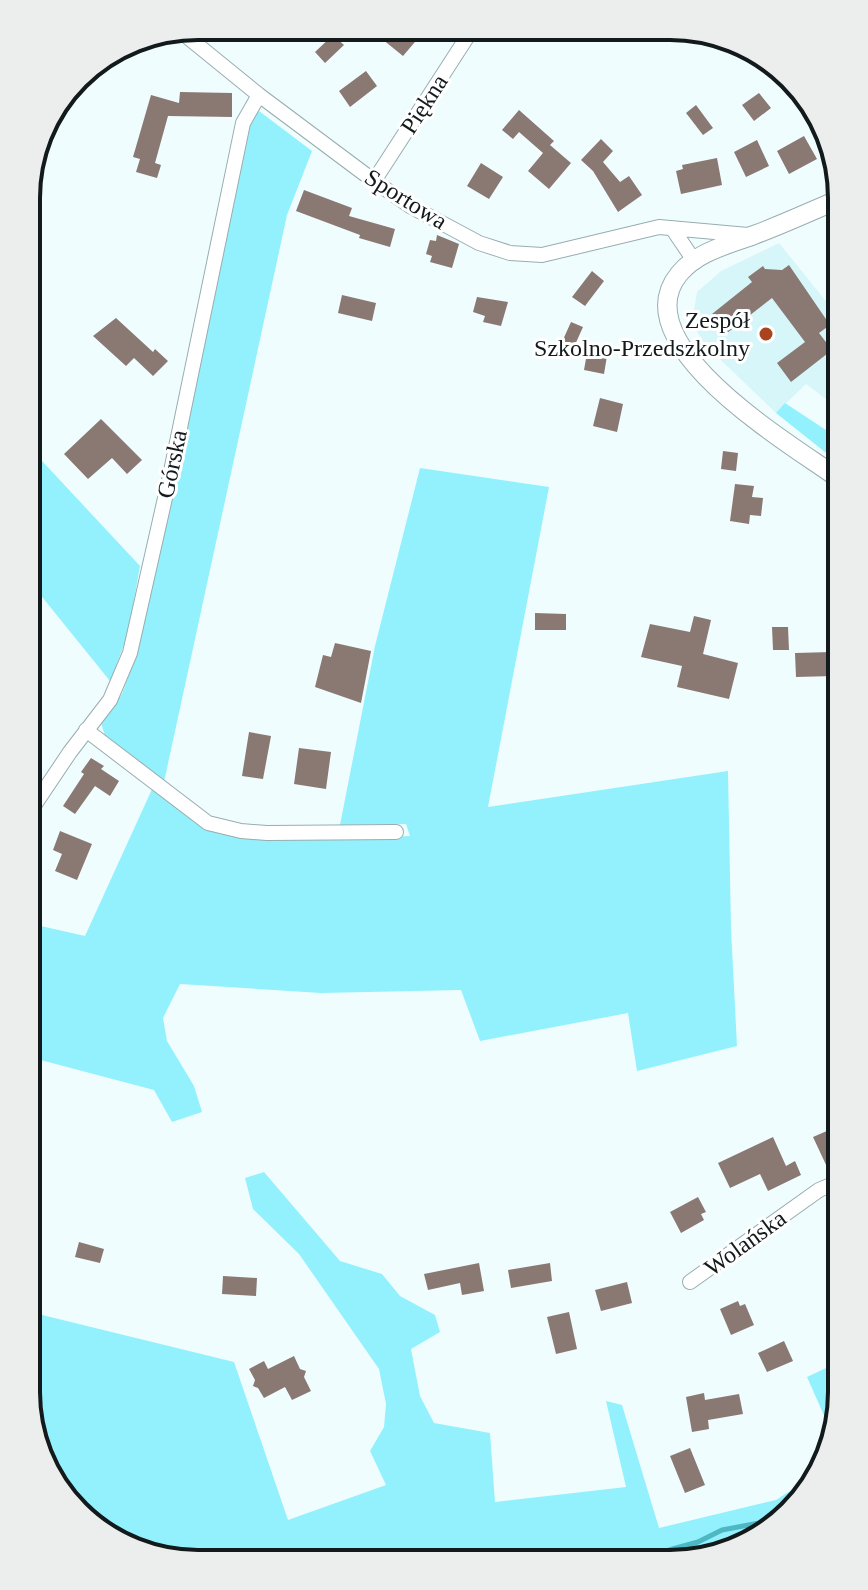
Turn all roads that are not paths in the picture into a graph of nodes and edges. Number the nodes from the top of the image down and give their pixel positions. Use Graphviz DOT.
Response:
graph roads {
  1 [pos="192,40"];
  2 [pos="465,40"];
  3 [pos="259,95"];
  4 [pos="374,181"];
  5 [pos="828,204"];
  6 [pos="672,228"];
  7 [pos="754,236"];
  8 [pos="695,262"];
  9 [pos="828,471"];
  10 [pos="86,730"];
  11 [pos="40,794"];
  12 [pos="396,832"];
  13 [pos="828,1186"];
  14 [pos="690,1282"];
  1 -- 3 [label="street, Sportowa"];
  2 -- 4 [label="street, Piękna"];
  3 -- 4 [label="street, Sportowa"];
  3 -- 10 [label="street, Górska"];
  4 -- 6 [label="street, Sportowa"];
  5 -- 7 [label="street"];
  6 -- 7 [label="street, Sportowa"];
  6 -- 8 [label="street"];
  7 -- 8 [label="street"];
  8 -- 9 [label="street"];
  10 -- 11 [label="street, Górska"];
  10 -- 12 [label="street"];
  13 -- 14 [label="street, Wolańska"];
}
